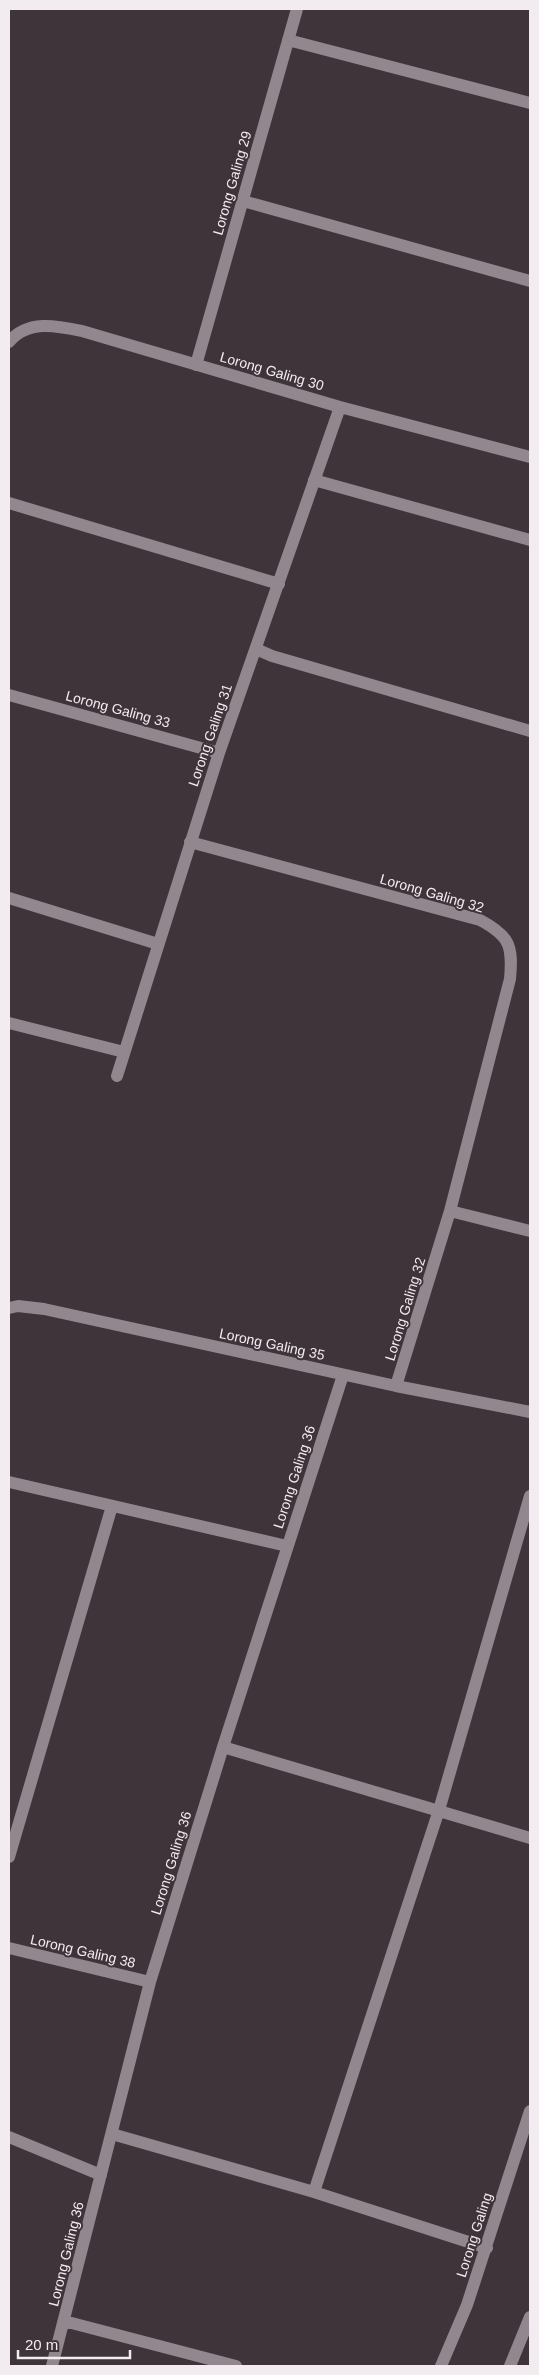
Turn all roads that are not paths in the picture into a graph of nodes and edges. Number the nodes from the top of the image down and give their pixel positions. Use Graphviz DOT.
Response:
graph roads {
  1 [pos="297,9"];
  2 [pos="288,40"];
  3 [pos="530,103"];
  4 [pos="243,201"];
  5 [pos="530,281"];
  6 [pos="9,342"];
  7 [pos="196,365"];
  8 [pos="340,407"];
  9 [pos="530,457"];
  10 [pos="314,480"];
  11 [pos="9,503"];
  12 [pos="530,540"];
  13 [pos="279,584"];
  14 [pos="256,650"];
  15 [pos="9,695"];
  16 [pos="530,731"];
  17 [pos="219,753"];
  18 [pos="190,842"];
  19 [pos="9,898"];
  20 [pos="158,944"];
  21 [pos="9,1023"];
  22 [pos="124,1052"];
  23 [pos="117,1076"];
  24 [pos="450,1211"];
  25 [pos="530,1230"];
  26 [pos="9,1308"];
  27 [pos="343,1375"];
  28 [pos="396,1386"];
  29 [pos="530,1412"];
  30 [pos="9,1482"];
  31 [pos="530,1496"];
  32 [pos="112,1506"];
  33 [pos="287,1546"];
  34 [pos="223,1747"];
  35 [pos="438,1810"];
  36 [pos="530,1838"];
  37 [pos="9,1857"];
  38 [pos="9,1948"];
  39 [pos="150,1982"];
  40 [pos="530,2111"];
  41 [pos="112,2134"];
  42 [pos="9,2136"];
  43 [pos="101,2175"];
  44 [pos="314,2192"];
  45 [pos="487,2248"];
  46 [pos="530,2317"];
  47 [pos="64,2321"];
  48 [pos="52,2366"];
  49 [pos="236,2366"];
  50 [pos="441,2366"];
  51 [pos="510,2366"];
  1 -- 2 [label="street, Lorong Galing 29"];
  2 -- 3 [label="street"];
  2 -- 4 [label="street, Lorong Galing 29"];
  4 -- 5 [label="street"];
  4 -- 7 [label="street, Lorong Galing 29"];
  6 -- 7 [label="street, Lorong Galing 30"];
  7 -- 8 [label="street, Lorong Galing 30"];
  8 -- 9 [label="street, Lorong Galing 30"];
  8 -- 10 [label="street, Lorong Galing 31"];
  10 -- 12 [label="street"];
  10 -- 13 [label="street, Lorong Galing 31"];
  11 -- 13 [label="street"];
  13 -- 14 [label="street, Lorong Galing 31"];
  14 -- 16 [label="street"];
  14 -- 17 [label="street, Lorong Galing 31"];
  15 -- 17 [label="street, Lorong Galing 33"];
  17 -- 18 [label="street, Lorong Galing 31"];
  18 -- 20 [label="street, Lorong Galing 31"];
  18 -- 24 [label="street, Lorong Galing 32"];
  19 -- 20 [label="street"];
  20 -- 22 [label="street, Lorong Galing 31"];
  21 -- 22 [label="street"];
  22 -- 23 [label="street, Lorong Galing 31"];
  24 -- 25 [label="street"];
  24 -- 28 [label="street, Lorong Galing 32"];
  26 -- 27 [label="street, Lorong Galing 35"];
  27 -- 28 [label="street, Lorong Galing 35"];
  27 -- 33 [label="street, Lorong Galing 36"];
  28 -- 29 [label="street, Lorong Galing 35"];
  30 -- 32 [label="street"];
  31 -- 35 [label="street"];
  32 -- 33 [label="street"];
  32 -- 37 [label="street"];
  33 -- 34 [label="street, Lorong Galing 36"];
  34 -- 35 [label="street"];
  34 -- 39 [label="street, Lorong Galing 36"];
  35 -- 36 [label="street"];
  35 -- 44 [label="street"];
  38 -- 39 [label="street, Lorong Galing 38"];
  39 -- 41 [label="street, Lorong Galing 36"];
  40 -- 45 [label="street, Lorong Galing"];
  41 -- 43 [label="street, Lorong Galing 36"];
  41 -- 44 [label="street"];
  42 -- 43 [label="street"];
  43 -- 47 [label="street, Lorong Galing 36"];
  44 -- 45 [label="street"];
  45 -- 50 [label="street, Lorong Galing"];
  46 -- 51 [label="street"];
  47 -- 48 [label="street, Lorong Galing 36"];
  47 -- 49 [label="street"];
}
